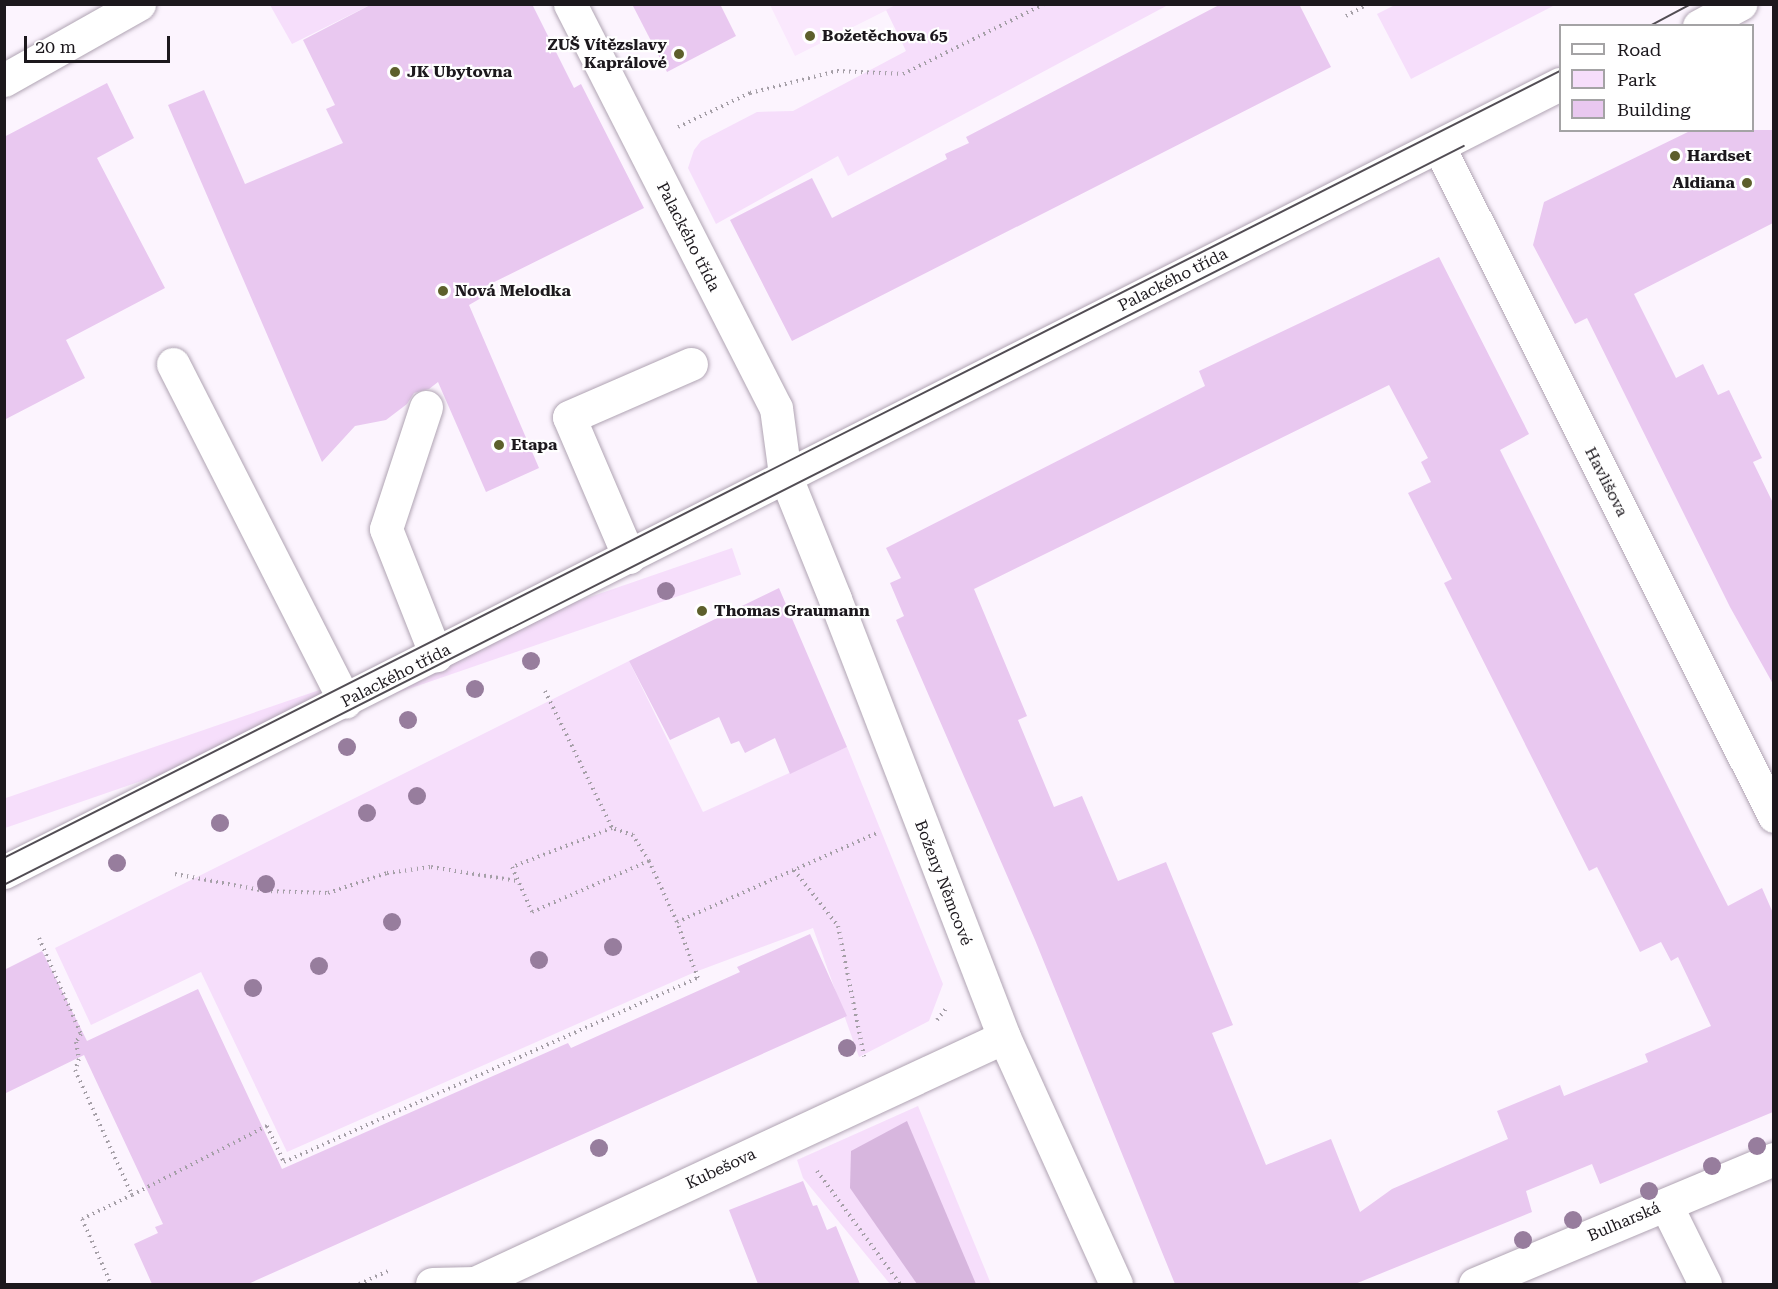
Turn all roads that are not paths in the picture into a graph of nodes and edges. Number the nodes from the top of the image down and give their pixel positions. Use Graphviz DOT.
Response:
graph roads {
  1 [pos="139,4"];
  2 [pos="570,4"];
  3 [pos="1716,4"];
  4 [pos="1740,4"];
  5 [pos="1679,24"];
  6 [pos="1703,24"];
  7 [pos="4,80"];
  8 [pos="1559,85"];
  9 [pos="1559,96"];
  10 [pos="1451,146"];
  11 [pos="173,364"];
  12 [pos="691,364"];
  13 [pos="426,407"];
  14 [pos="785,475"];
  15 [pos="629,557"];
  16 [pos="436,655"];
  17 [pos="345,702"];
  18 [pos="1773,816"];
  19 [pos="4,872"];
  20 [pos="1004,1037"];
  21 [pos="1773,1159"];
  22 [pos="1666,1205"];
  23 [pos="434,1284"];
  24 [pos="1116,1284"];
  25 [pos="1475,1284"];
  26 [pos="1705,1284"];
  1 -- 7 [label="street"];
  2 -- 14 [label="street, Palackého třída"];
  3 -- 5 [label="street"];
  4 -- 6 [label="street"];
  8 -- 10 [label="street, Palackého třída"];
  9 -- 10 [label="street"];
  10 -- 14 [label="street, Palackého třída"];
  10 -- 18 [label="street, Havlišova"];
  11 -- 17 [label="street"];
  12 -- 15 [label="street"];
  13 -- 16 [label="street"];
  14 -- 15 [label="street, Palackého třída"];
  14 -- 20 [label="street, Boženy Němcové"];
  15 -- 16 [label="street, Palackého třída"];
  16 -- 17 [label="street, Palackého třída"];
  17 -- 19 [label="street, Palackého třída"];
  20 -- 23 [label="street, Kubešova"];
  20 -- 24 [label="street, Boženy Němcové"];
  21 -- 22 [label="street, Bulharská"];
  22 -- 25 [label="street, Bulharská"];
  22 -- 26 [label="street"];
}
